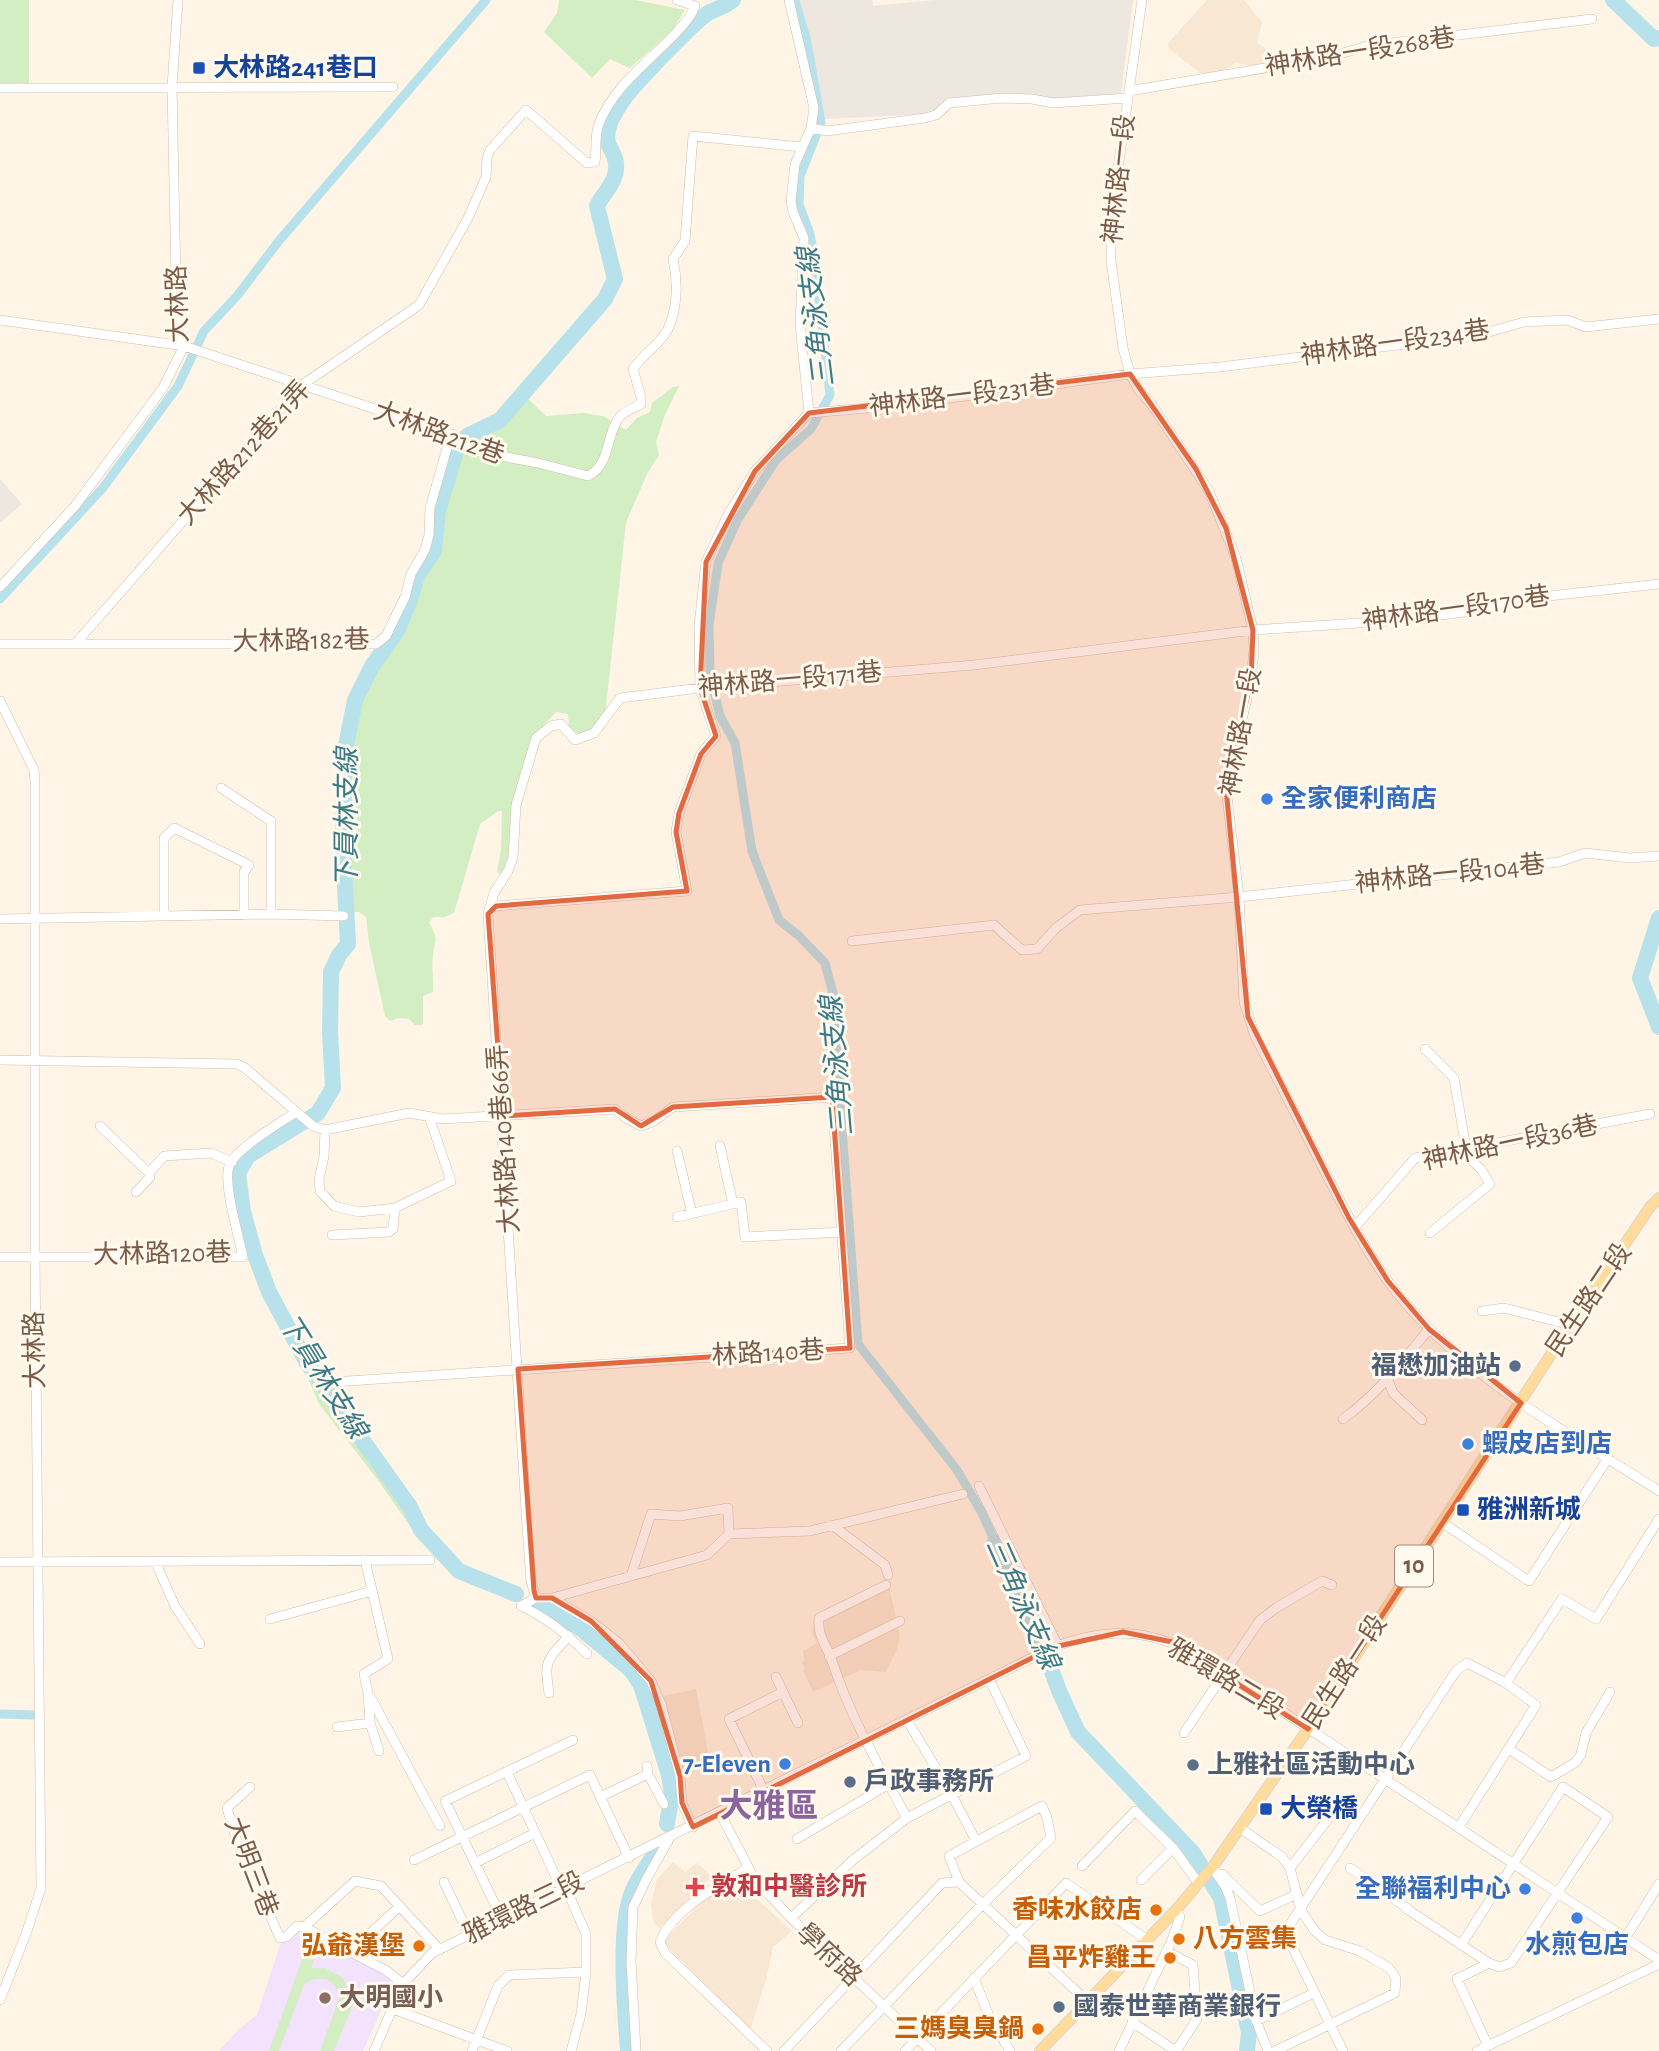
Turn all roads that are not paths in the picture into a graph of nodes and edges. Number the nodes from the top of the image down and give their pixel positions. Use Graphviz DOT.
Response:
graph roads {
  1 [pos="178,0"];
  2 [pos="677,0"];
  3 [pos="789,0"];
  4 [pos="1142,0"];
  5 [pos="1592,19"];
  6 [pos="172,87"];
  7 [pos="393,87"];
  8 [pos="0,88"];
  9 [pos="1129,95"];
  10 [pos="811,128"];
  11 [pos="801,147"];
  12 [pos="1659,319"];
  13 [pos="0,320"];
  14 [pos="184,346"];
  15 [pos="1130,374"];
  16 [pos="302,385"];
  17 [pos="810,413"];
  18 [pos="454,435"];
  19 [pos="1659,584"];
  20 [pos="0,587"];
  21 [pos="1253,630"];
  22 [pos="76,643"];
  23 [pos="0,644"];
  24 [pos="700,688"];
  25 [pos="0,701"];
  26 [pos="221,788"];
  27 [pos="1659,856"];
  28 [pos="1239,897"];
  29 [pos="489,909"];
  30 [pos="271,914"];
  31 [pos="244,915"];
  32 [pos="164,916"];
  33 [pos="344,916"];
  34 [pos="0,919"];
  35 [pos="34,920"];
  36 [pos="852,941"];
  37 [pos="1425,1049"];
  38 [pos="0,1060"];
  39 [pos="34,1061"];
  40 [pos="296,1112"];
  41 [pos="1650,1114"];
  42 [pos="429,1116"];
  43 [pos="503,1116"];
  44 [pos="100,1126"];
  45 [pos="326,1130"];
  46 [pos="720,1146"];
  47 [pos="1466,1148"];
  48 [pos="677,1151"];
  49 [pos="232,1162"];
  50 [pos="149,1173"];
  51 [pos="136,1192"];
  52 [pos="1659,1198"];
  53 [pos="733,1204"];
  54 [pos="395,1208"];
  55 [pos="692,1214"];
  56 [pos="677,1217"];
  57 [pos="1355,1227"];
  58 [pos="842,1232"];
  59 [pos="1430,1233"];
  60 [pos="332,1235"];
  61 [pos="34,1256"];
  62 [pos="0,1257"];
  63 [pos="1482,1311"];
  64 [pos="1570,1325"];
  65 [pos="1429,1329"];
  66 [pos="518,1369"];
  67 [pos="1388,1380"];
  68 [pos="334,1382"];
  69 [pos="1521,1404"];
  70 [pos="1343,1419"];
  71 [pos="1422,1420"];
  72 [pos="1608,1458"];
  73 [pos="979,1486"];
  74 [pos="1659,1491"];
  75 [pos="963,1494"];
  76 [pos="1659,1519"];
  77 [pos="1443,1523"];
  78 [pos="832,1525"];
  79 [pos="729,1534"];
  80 [pos="365,1560"];
  81 [pos="430,1560"];
  82 [pos="155,1561"];
  83 [pos="0,1562"];
  84 [pos="37,1562"];
  85 [pos="888,1574"];
  86 [pos="631,1576"];
  87 [pos="1332,1585"];
  88 [pos="886,1586"];
  89 [pos="372,1591"];
  90 [pos="537,1598"];
  91 [pos="552,1598"];
  92 [pos="270,1619"];
  93 [pos="900,1621"];
  94 [pos="569,1636"];
  95 [pos="200,1644"];
  96 [pos="1056,1646"];
  97 [pos="587,1654"];
  98 [pos="830,1657"];
  99 [pos="1224,1673"];
  100 [pos="776,1677"];
  101 [pos="989,1679"];
  102 [pos="1506,1683"];
  103 [pos="783,1692"];
  104 [pos="1609,1692"];
  105 [pos="368,1693"];
  106 [pos="549,1693"];
  107 [pos="907,1720"];
  108 [pos="370,1723"];
  109 [pos="798,1723"];
  110 [pos="337,1727"];
  111 [pos="1308,1729"];
  112 [pos="1184,1733"];
  113 [pos="573,1740"];
  114 [pos="866,1741"];
  115 [pos="1509,1749"];
  116 [pos="379,1751"];
  117 [pos="507,1772"];
  118 [pos="1386,1780"];
  119 [pos="889,1784"];
  120 [pos="250,1787"];
  121 [pos="764,1791"];
  122 [pos="952,1795"];
  123 [pos="600,1797"];
  124 [pos="1342,1801"];
  125 [pos="664,1804"];
  126 [pos="523,1807"];
  127 [pos="720,1813"];
  128 [pos="907,1818"];
  129 [pos="440,1826"];
  130 [pos="693,1826"];
  131 [pos="1459,1827"];
  132 [pos="1240,1828"];
  133 [pos="535,1833"];
  134 [pos="463,1837"];
  135 [pos="670,1838"];
  136 [pos="797,1839"];
  137 [pos="976,1841"];
  138 [pos="1173,1848"];
  139 [pos="629,1857"];
  140 [pos="414,1860"];
  141 [pos="475,1863"];
  142 [pos="1513,1864"];
  143 [pos="1082,1866"];
  144 [pos="1213,1866"];
  145 [pos="748,1868"];
  146 [pos="1290,1868"];
  147 [pos="1350,1868"];
  148 [pos="1141,1880"];
  149 [pos="444,1882"];
  150 [pos="959,1882"];
  151 [pos="1199,1884"];
  152 [pos="1659,1884"];
  153 [pos="564,1889"];
  154 [pos="1558,1893"];
  155 [pos="1295,1895"];
  156 [pos="983,1904"];
  157 [pos="400,1906"];
  158 [pos="1176,1910"];
  159 [pos="1301,1910"];
  160 [pos="502,1919"];
  161 [pos="791,1919"];
  162 [pos="304,1927"];
  163 [pos="470,1935"];
  164 [pos="1016,1935"];
  165 [pos="1626,1937"];
  166 [pos="1147,1940"];
  167 [pos="1461,1945"];
  168 [pos="440,1950"];
  169 [pos="1167,1951"];
  170 [pos="350,1952"];
  171 [pos="1659,1962"];
  172 [pos="1489,1963"];
  173 [pos="586,1972"];
  174 [pos="974,1978"];
  175 [pos="854,1979"];
  176 [pos="403,1984"];
  177 [pos="1314,1993"];
  178 [pos="0,2000"];
  179 [pos="1088,2002"];
  180 [pos="883,2007"];
  181 [pos="393,2009"];
  182 [pos="1256,2021"];
  183 [pos="1132,2022"];
  184 [pos="1330,2025"];
  185 [pos="917,2038"];
  186 [pos="477,2040"];
  187 [pos="1481,2049"];
  188 [pos="374,2051"];
  189 [pos="472,2051"];
  190 [pos="507,2051"];
  191 [pos="571,2051"];
  192 [pos="636,2051"];
  193 [pos="767,2051"];
  194 [pos="784,2051"];
  195 [pos="841,2051"];
  196 [pos="905,2051"];
  197 [pos="931,2051"];
  198 [pos="1010,2051"];
  199 [pos="1040,2051"];
  200 [pos="1119,2051"];
  201 [pos="1176,2051"];
  202 [pos="1268,2051"];
  203 [pos="1275,2051"];
  204 [pos="1343,2051"];
  1 -- 6 [label="street, 大林路"];
  2 -- 16 [label="street, 大林路212巷21弄"];
  3 -- 10 [label="street"];
  4 -- 9 [label="street, 神林路一段"];
  5 -- 9 [label="street, 神林路一段268巷"];
  6 -- 7 [label="street"];
  6 -- 8 [label="street"];
  6 -- 14 [label="street, 大林路"];
  9 -- 10 [label="street, 神林路一段268巷"];
  9 -- 15 [label="street, 神林路一段"];
  10 -- 11 [label="street"];
  11 -- 17 [label="street"];
  11 -- 18 [label="street, 大林路212巷"];
  12 -- 15 [label="street, 神林路一段234巷"];
  13 -- 14 [label="street, 大林路212巷"];
  14 -- 16 [label="street, 大林路212巷"];
  14 -- 20 [label="street, 大林路"];
  15 -- 17 [label="street, 神林路一段231巷"];
  15 -- 21 [label="street, 神林路一段"];
  16 -- 18 [label="street, 大林路212巷"];
  16 -- 22 [label="street, 大林路212巷21弄"];
  17 -- 24 [label="street"];
  18 -- 22 [label="street, 大林路182巷"];
  19 -- 21 [label="street, 神林路一段170巷"];
  21 -- 24 [label="street, 神林路一段171巷"];
  21 -- 28 [label="street, 神林路一段"];
  22 -- 23 [label="street, 大林路182巷"];
  24 -- 29 [label="street, 神林路一段171巷"];
  24 -- 29 [label="street"];
  25 -- 35 [label="street, 大林路"];
  26 -- 30 [label="street"];
  27 -- 28 [label="street, 神林路一段104巷"];
  28 -- 36 [label="street, 神林路一段104巷"];
  28 -- 57 [label="street, 神林路一段"];
  29 -- 43 [label="street, 大林路140巷66弄"];
  30 -- 31 [label="street"];
  30 -- 33 [label="street"];
  31 -- 32 [label="street"];
  31 -- 32 [label="street"];
  32 -- 35 [label="street"];
  34 -- 35 [label="street"];
  35 -- 39 [label="street, 大林路"];
  37 -- 47 [label="street"];
  38 -- 39 [label="street"];
  39 -- 40 [label="street"];
  39 -- 61 [label="street, 大林路"];
  40 -- 45 [label="street"];
  40 -- 49 [label="street"];
  41 -- 47 [label="street, 神林路一段36巷"];
  42 -- 43 [label="street"];
  42 -- 45 [label="street"];
  42 -- 54 [label="street"];
  43 -- 58 [label="street, 林路140巷"];
  43 -- 66 [label="street, 大林路140巷66弄"];
  44 -- 50 [label="street"];
  45 -- 54 [label="street"];
  46 -- 53 [label="street"];
  47 -- 57 [label="street, 神林路一段36巷"];
  47 -- 59 [label="street"];
  48 -- 55 [label="street"];
  49 -- 50 [label="street"];
  49 -- 61 [label="street, 大林路120巷"];
  50 -- 51 [label="street"];
  52 -- 64 [label="main road, 民生路二段 / 10"];
  53 -- 55 [label="street"];
  53 -- 58 [label="street"];
  54 -- 60 [label="street"];
  55 -- 56 [label="street"];
  57 -- 65 [label="street, 神林路一段"];
  58 -- 66 [label="street, 林路140巷"];
  61 -- 62 [label="street"];
  61 -- 84 [label="street, 大林路"];
  63 -- 64 [label="street"];
  64 -- 69 [label="main road, 民生路二段 / 10"];
  65 -- 67 [label="street"];
  65 -- 69 [label="street, 神林路一段"];
  66 -- 68 [label="street"];
  66 -- 90 [label="street, 大林路140巷66弄"];
  67 -- 70 [label="street"];
  67 -- 71 [label="street"];
  69 -- 72 [label="street, 神林路一段"];
  69 -- 77 [label="main road, 民生路一段 / 10"];
  72 -- 74 [label="street, 神林路一段"];
  72 -- 77 [label="street"];
  73 -- 96 [label="street"];
  75 -- 78 [label="street"];
  76 -- 102 [label="street"];
  77 -- 111 [label="main road, 民生路一段 / 10"];
  78 -- 79 [label="street"];
  78 -- 85 [label="street"];
  79 -- 86 [label="street"];
  79 -- 86 [label="street"];
  80 -- 81 [label="street"];
  80 -- 82 [label="street"];
  80 -- 89 [label="street"];
  82 -- 84 [label="street"];
  82 -- 95 [label="street"];
  83 -- 84 [label="street"];
  84 -- 178 [label="street, 大林路"];
  86 -- 91 [label="street"];
  87 -- 99 [label="street"];
  88 -- 98 [label="street"];
  89 -- 92 [label="street"];
  89 -- 105 [label="street"];
  90 -- 91 [label="street"];
  90 -- 94 [label="street, 大林路140巷66弄"];
  91 -- 130 [label="street"];
  93 -- 98 [label="street"];
  94 -- 97 [label="street"];
  94 -- 106 [label="street"];
  96 -- 99 [label="street, 雅環路二段"];
  96 -- 101 [label="street, 雅環路二段"];
  98 -- 114 [label="street"];
  99 -- 111 [label="street, 雅環路二段"];
  99 -- 112 [label="street"];
  100 -- 103 [label="street"];
  101 -- 107 [label="street, 雅環路二段"];
  101 -- 122 [label="street"];
  102 -- 115 [label="street"];
  102 -- 118 [label="street"];
  103 -- 109 [label="street"];
  103 -- 121 [label="street"];
  104 -- 115 [label="street"];
  105 -- 108 [label="street"];
  105 -- 129 [label="street"];
  107 -- 114 [label="street, 雅環路二段"];
  107 -- 122 [label="street"];
  108 -- 110 [label="street"];
  108 -- 116 [label="street"];
  111 -- 118 [label="street, 雅環路二段"];
  111 -- 132 [label="main road, 民生路一段 / 10"];
  113 -- 117 [label="street"];
  114 -- 119 [label="street"];
  114 -- 121 [label="street, 雅環路二段"];
  115 -- 131 [label="street"];
  117 -- 126 [label="street"];
  117 -- 134 [label="street"];
  118 -- 131 [label="street, 雅環路二段"];
  118 -- 159 [label="street"];
  119 -- 128 [label="street"];
  119 -- 136 [label="street"];
  120 -- 162 [label="street, 大明三巷"];
  121 -- 127 [label="street, 雅環路二段"];
  122 -- 128 [label="street"];
  122 -- 137 [label="street"];
  123 -- 125 [label="street"];
  123 -- 126 [label="street"];
  123 -- 139 [label="street"];
  124 -- 146 [label="street"];
  126 -- 133 [label="street"];
  126 -- 134 [label="street"];
  127 -- 130 [label="street, 雅環路三段"];
  127 -- 145 [label="street, 學府路"];
  128 -- 161 [label="street"];
  130 -- 135 [label="street, 雅環路三段"];
  131 -- 142 [label="street, 雅環路二段"];
  132 -- 144 [label="main road, 民生路一段 / 10"];
  132 -- 146 [label="street"];
  133 -- 141 [label="street"];
  133 -- 153 [label="street"];
  134 -- 140 [label="street"];
  134 -- 141 [label="street"];
  135 -- 139 [label="street, 雅環路三段"];
  135 -- 192 [label="street"];
  137 -- 150 [label="street"];
  137 -- 156 [label="street"];
  138 -- 143 [label="street"];
  138 -- 148 [label="street"];
  138 -- 151 [label="street"];
  139 -- 153 [label="street, 雅環路三段"];
  141 -- 160 [label="street"];
  142 -- 154 [label="street, 雅環路二段"];
  142 -- 154 [label="street"];
  142 -- 167 [label="street"];
  144 -- 151 [label="main road, 10"];
  144 -- 155 [label="street"];
  144 -- 182 [label="street"];
  145 -- 161 [label="street, 學府路"];
  145 -- 193 [label="street"];
  146 -- 155 [label="street"];
  147 -- 167 [label="street"];
  149 -- 163 [label="street"];
  150 -- 156 [label="street"];
  150 -- 175 [label="street"];
  151 -- 158 [label="main road, 10"];
  152 -- 165 [label="street"];
  153 -- 160 [label="street, 雅環路三段"];
  153 -- 173 [label="street"];
  154 -- 165 [label="street, 雅環路二段"];
  154 -- 172 [label="street"];
  155 -- 159 [label="street"];
  156 -- 164 [label="street"];
  156 -- 180 [label="street"];
  157 -- 162 [label="street"];
  157 -- 168 [label="street"];
  157 -- 170 [label="street"];
  158 -- 166 [label="main road, 10"];
  158 -- 169 [label="street"];
  159 -- 177 [label="street"];
  159 -- 184 [label="street"];
  160 -- 163 [label="street, 雅環路三段"];
  161 -- 175 [label="street, 學府路"];
  162 -- 170 [label="street, 大明三巷"];
  163 -- 168 [label="street, 雅環路三段"];
  164 -- 166 [label="street"];
  164 -- 174 [label="street"];
  164 -- 179 [label="street"];
  165 -- 171 [label="street, 雅環路二段"];
  166 -- 179 [label="main road, 10"];
  167 -- 172 [label="street"];
  168 -- 176 [label="street, 雅環路三段"];
  169 -- 183 [label="street"];
  169 -- 201 [label="street"];
  170 -- 176 [label="street, 大明三巷"];
  171 -- 187 [label="street"];
  172 -- 187 [label="street"];
  173 -- 186 [label="street"];
  173 -- 191 [label="street"];
  174 -- 185 [label="street"];
  174 -- 198 [label="street"];
  175 -- 180 [label="street, 學府路"];
  175 -- 194 [label="street"];
  176 -- 181 [label="street, 雅環路三段"];
  177 -- 182 [label="street"];
  177 -- 184 [label="street"];
  179 -- 199 [label="main road, 10"];
  180 -- 185 [label="street, 學府路"];
  180 -- 195 [label="street"];
  181 -- 186 [label="street"];
  181 -- 188 [label="street, 雅環路三段"];
  182 -- 202 [label="street"];
  183 -- 200 [label="street"];
  183 -- 201 [label="street"];
  184 -- 203 [label="street"];
  184 -- 204 [label="street"];
  185 -- 196 [label="street"];
  185 -- 197 [label="street, 學府路"];
  186 -- 189 [label="street"];
  186 -- 190 [label="street"];
}
